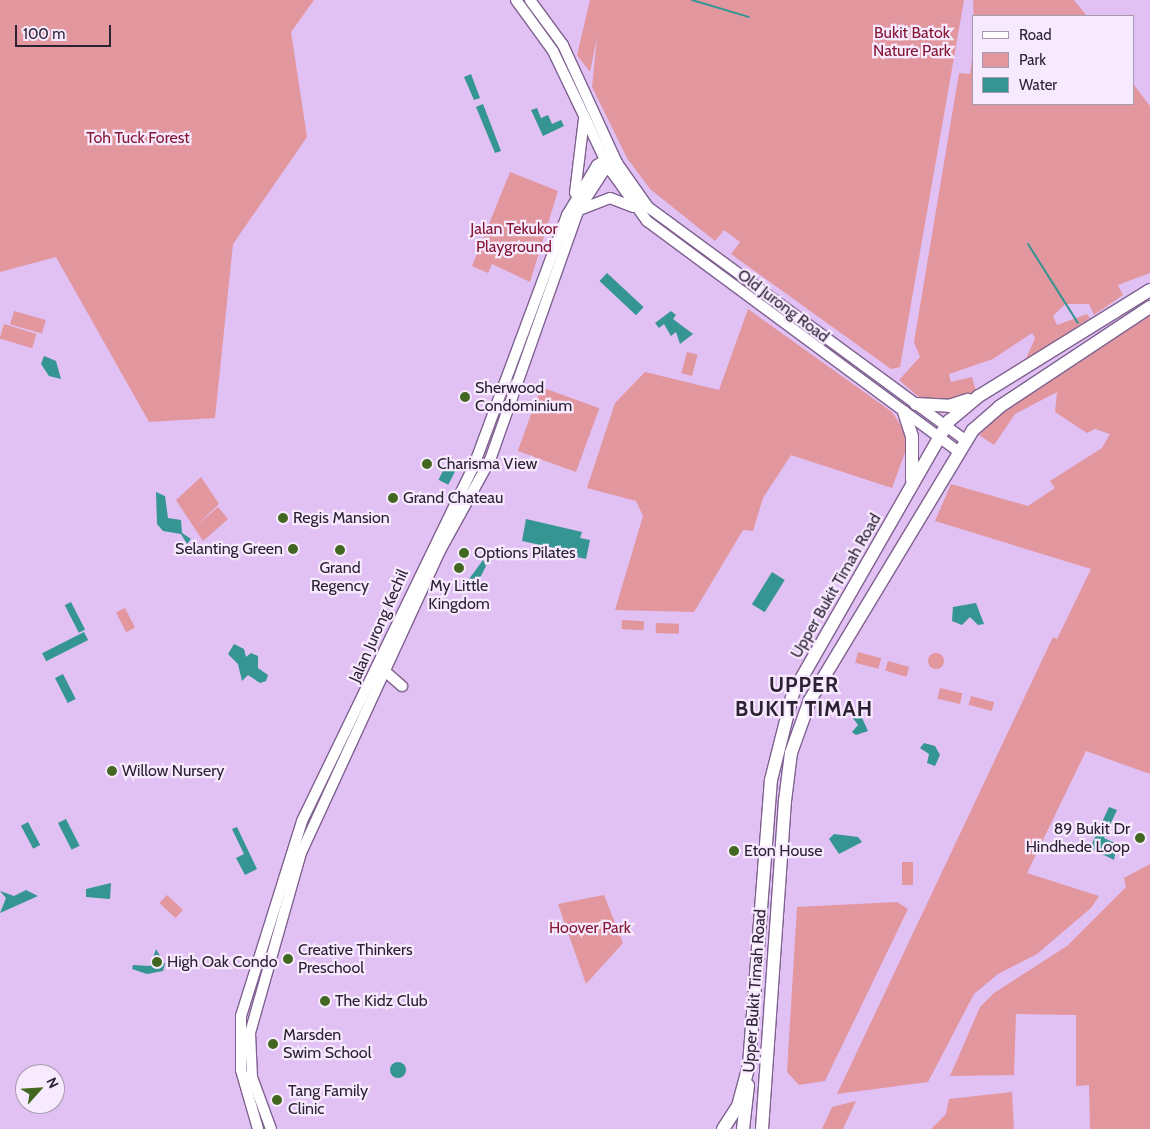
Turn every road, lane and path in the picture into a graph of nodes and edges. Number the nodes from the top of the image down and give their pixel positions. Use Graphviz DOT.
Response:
graph roads {
  1 [pos="516,0"];
  2 [pos="530,0"];
  3 [pos="584,110"];
  4 [pos="611,161"];
  5 [pos="574,199"];
  6 [pos="635,208"];
  7 [pos="578,211"];
  8 [pos="1150,290"];
  9 [pos="1150,307"];
  10 [pos="1117,312"];
  11 [pos="1133,318"];
  12 [pos="979,396"];
  13 [pos="916,404"];
  14 [pos="904,412"];
  15 [pos="945,425"];
  16 [pos="938,436"];
  17 [pos="961,445"];
  18 [pos="939,480"];
  19 [pos="914,481"];
  20 [pos="418,576"];
  21 [pos="428,581"];
  22 [pos="387,672"];
  23 [pos="402,686"];
  24 [pos="807,708"];
  25 [pos="786,713"];
  26 [pos="749,1065"];
  27 [pos="258,1129"];
  28 [pos="271,1129"];
  29 [pos="723,1129"];
  30 [pos="743,1129"];
  31 [pos="762,1129"];
  1 -- 3 [label="main road"];
  2 -- 4 [label="main road"];
  3 -- 4 [label="main road"];
  3 -- 5 [label="main road"];
  4 -- 5 [label="main road, Jalan Jurong Kechil"];
  4 -- 6 [label="main road, Old Jurong Road"];
  4 -- 7 [label="main road, Jalan Jurong Kechil"];
  4 -- 13 [label="main road, Old Jurong Road"];
  5 -- 20 [label="main road, Jalan Jurong Kechil"];
  6 -- 7 [label="main road"];
  6 -- 14 [label="main road, Old Jurong Road"];
  7 -- 21 [label="main road, Jalan Jurong Kechil"];
  8 -- 10 [label="highway, Upper Bukit Timah Road"];
  9 -- 11 [label="highway, Upper Bukit Timah Road"];
  10 -- 11 [label="highway"];
  10 -- 12 [label="highway, Upper Bukit Timah Road"];
  11 -- 17 [label="highway, Upper Bukit Timah Road"];
  12 -- 13 [label="highway"];
  12 -- 15 [label="highway, Upper Bukit Timah Road"];
  13 -- 15 [label="main road, Old Jurong Road"];
  14 -- 16 [label="main road, Old Jurong Road"];
  14 -- 19 [label="highway"];
  15 -- 16 [label="highway, Upper Bukit Timah Road"];
  15 -- 17 [label="main road, Old Jurong Road"];
  16 -- 17 [label="main road, Old Jurong Road"];
  16 -- 19 [label="highway, Upper Bukit Timah Road"];
  17 -- 18 [label="highway, Upper Bukit Timah Road"];
  18 -- 19 [label="highway"];
  18 -- 24 [label="highway, Upper Bukit Timah Road"];
  19 -- 25 [label="highway, Upper Bukit Timah Road"];
  20 -- 21 [label="main road"];
  20 -- 27 [label="main road, Jalan Jurong Kechil"];
  21 -- 22 [label="main road, Jalan Jurong Kechil"];
  22 -- 23 [label="main road"];
  22 -- 28 [label="main road, Jalan Jurong Kechil"];
  24 -- 25 [label="highway"];
  24 -- 31 [label="highway, Upper Bukit Timah Road"];
  25 -- 26 [label="highway, Upper Bukit Timah Road"];
  26 -- 29 [label="highway, Upper Bukit Timah Road"];
  26 -- 30 [label="highway"];
}
